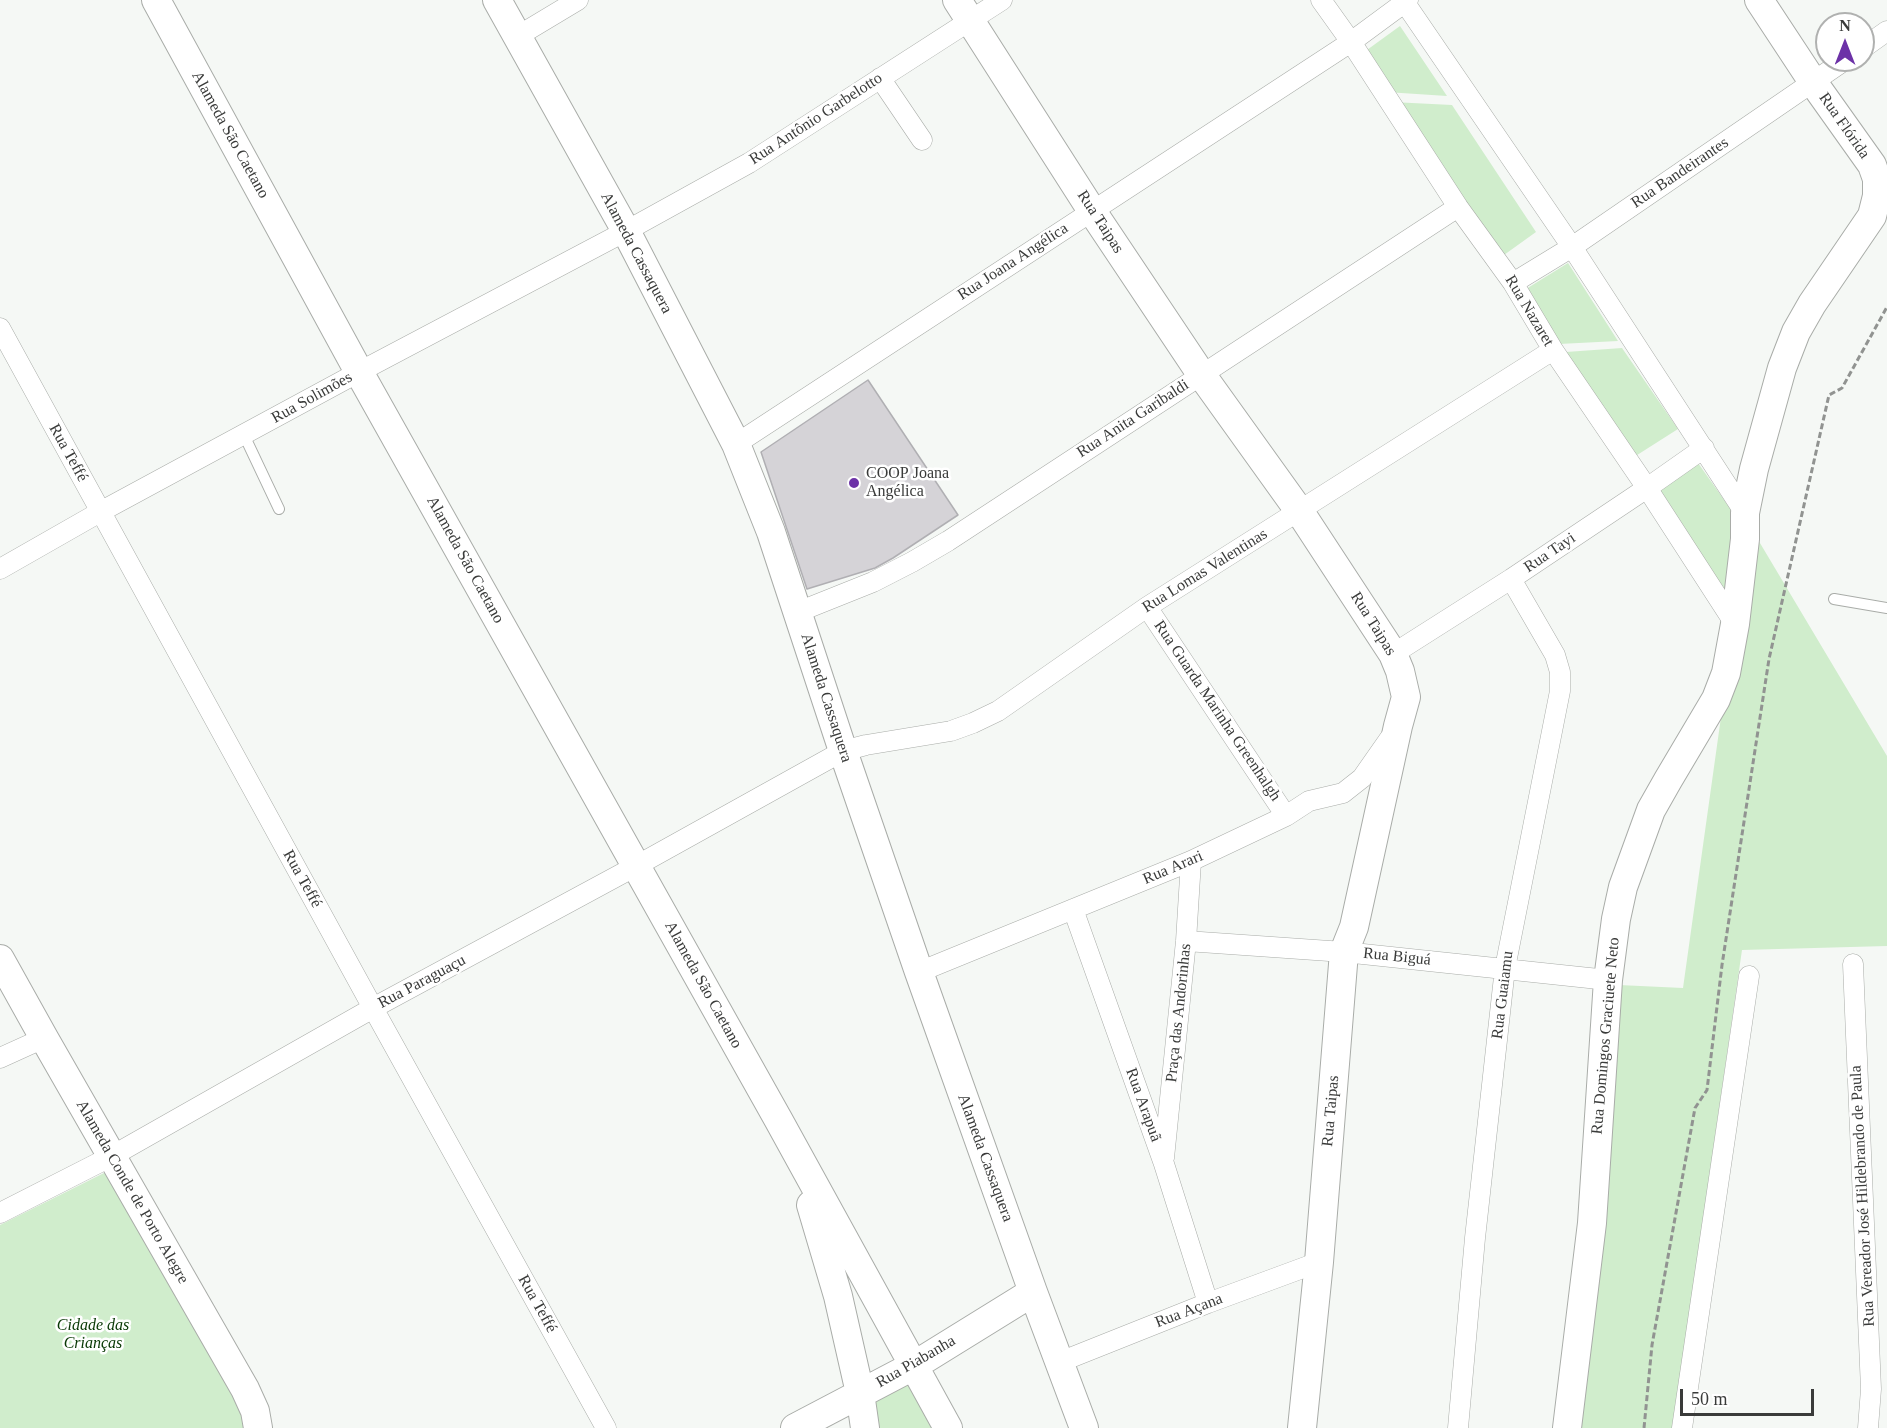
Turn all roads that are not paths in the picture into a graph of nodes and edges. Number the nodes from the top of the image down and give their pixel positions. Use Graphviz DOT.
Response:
graph roads {
  1 [pos="156,0"];
  2 [pos="497,0"];
  3 [pos="578,0"];
  4 [pos="1002,0"];
  5 [pos="1321,0"];
  6 [pos="1759,0"];
  7 [pos="1406,1"];
  8 [pos="964,10"];
  9 [pos="518,36"];
  10 [pos="1351,42"];
  11 [pos="1828,72"];
  12 [pos="880,78"];
  13 [pos="1813,82"];
  14 [pos="922,140"];
  15 [pos="1877,196"];
  16 [pos="1458,207"];
  17 [pos="1092,211"];
  18 [pos="626,231"];
  19 [pos="1572,247"];
  20 [pos="1513,283"];
  21 [pos="0,328"];
  22 [pos="1552,350"];
  23 [pos="359,372"];
  24 [pos="1201,374"];
  25 [pos="244,435"];
  26 [pos="736,444"];
  27 [pos="1704,448"];
  28 [pos="1647,488"];
  29 [pos="279,509"];
  30 [pos="100,512"];
  31 [pos="1300,512"];
  32 [pos="1745,513"];
  33 [pos="0,569"];
  34 [pos="1511,579"];
  35 [pos="1834,598"];
  36 [pos="1148,606"];
  37 [pos="1887,608"];
  38 [pos="798,612"];
  39 [pos="1735,624"];
  40 [pos="1393,654"];
  41 [pos="1398,726"];
  42 [pos="843,750"];
  43 [pos="1286,816"];
  44 [pos="1191,861"];
  45 [pos="636,866"];
  46 [pos="1073,909"];
  47 [pos="1186,941"];
  48 [pos="1344,952"];
  49 [pos="0,958"];
  50 [pos="1853,964"];
  51 [pos="1505,968"];
  52 [pos="919,972"];
  53 [pos="1749,976"];
  54 [pos="1608,980"];
  55 [pos="373,1008"];
  56 [pos="44,1038"];
  57 [pos="0,1058"];
  58 [pos="778,1119"];
  59 [pos="112,1156"];
  60 [pos="1164,1164"];
  61 [pos="0,1213"];
  62 [pos="1319,1262"];
  63 [pos="1033,1292"];
  64 [pos="1208,1303"];
  65 [pos="1060,1362"];
  66 [pos="915,1365"];
  67 [pos="860,1394"];
  68 [pos="259,1422"];
  69 [pos="1084,1426"];
  70 [pos="606,1428"];
  71 [pos="795,1428"];
  72 [pos="865,1428"];
  73 [pos="948,1428"];
  74 [pos="1302,1428"];
  75 [pos="1458,1428"];
  76 [pos="1567,1428"];
  77 [pos="1682,1428"];
  78 [pos="1868,1428"];
  1 -- 23 [label="street, Alameda São Caetano"];
  2 -- 9 [label="street, Alameda Cassaquera"];
  3 -- 9 [label="street"];
  4 -- 8 [label="street, Rua Antônio Garbelotto"];
  5 -- 10 [label="street, Rua Nazaret"];
  6 -- 13 [label="street, Rua Flórida"];
  7 -- 10 [label="street, Rua Joana Angélica"];
  7 -- 19 [label="street"];
  8 -- 12 [label="street, Rua Antônio Garbelotto"];
  8 -- 17 [label="street, Rua Taipas"];
  9 -- 18 [label="street, Alameda Cassaquera"];
  10 -- 16 [label="street, Rua Nazaret"];
  10 -- 17 [label="street, Rua Joana Angélica"];
  11 -- 13 [label="street, Rua Bandeirantes"];
  12 -- 14 [label="street"];
  12 -- 18 [label="street, Rua Antônio Garbelotto"];
  13 -- 15 [label="street, Rua Flórida"];
  13 -- 19 [label="street, Rua Bandeirantes"];
  15 -- 32 [label="street, Rua Domingos Graciuete Neto"];
  16 -- 20 [label="street, Rua Nazaret"];
  16 -- 24 [label="street, Rua Anita Garibaldi"];
  17 -- 24 [label="street, Rua Taipas"];
  17 -- 26 [label="street, Rua Joana Angélica"];
  18 -- 23 [label="street, Rua Solimões"];
  18 -- 26 [label="street, Alameda Cassaquera"];
  19 -- 20 [label="street, Rua Bandeirantes"];
  19 -- 27 [label="street"];
  20 -- 22 [label="street, Rua Nazaret"];
  21 -- 30 [label="street, Rua Teffé"];
  22 -- 28 [label="street, Rua Nazaret"];
  22 -- 31 [label="street, Rua Lomas Valentinas"];
  23 -- 25 [label="street, Rua Solimões"];
  23 -- 45 [label="street, Alameda São Caetano"];
  24 -- 31 [label="street, Rua Taipas"];
  24 -- 38 [label="street, Rua Anita Garibaldi"];
  25 -- 29 [label="lane"];
  25 -- 30 [label="street, Rua Solimões"];
  26 -- 38 [label="street, Alameda Cassaquera"];
  27 -- 28 [label="street, Rua Tayi"];
  27 -- 32 [label="street"];
  28 -- 34 [label="street, Rua Tayi"];
  28 -- 39 [label="street, Rua Nazaret"];
  30 -- 33 [label="street, Rua Solimões"];
  30 -- 55 [label="street, Rua Teffé"];
  31 -- 36 [label="street, Rua Lomas Valentinas"];
  31 -- 40 [label="street, Rua Taipas"];
  32 -- 39 [label="street, Rua Domingos Graciuete Neto"];
  34 -- 40 [label="street, Rua Tayi"];
  34 -- 51 [label="street, Rua Guaiamu"];
  35 -- 37 [label="lane"];
  36 -- 42 [label="street, Rua Lomas Valentinas"];
  36 -- 43 [label="street, Rua Guarda Marinha Greenhalgh"];
  38 -- 42 [label="street, Alameda Cassaquera"];
  39 -- 54 [label="street, Rua Domingos Graciuete Neto"];
  40 -- 41 [label="street, Rua Taipas"];
  41 -- 43 [label="street, Rua Arari"];
  41 -- 48 [label="street, Rua Taipas"];
  42 -- 45 [label="street, Rua Paraguaçu"];
  42 -- 52 [label="street, Alameda Cassaquera"];
  43 -- 44 [label="street, Rua Arari"];
  44 -- 46 [label="street, Rua Arari"];
  44 -- 47 [label="street, Praça das Andorinhas"];
  45 -- 55 [label="street, Rua Paraguaçu"];
  45 -- 58 [label="street, Alameda São Caetano"];
  46 -- 52 [label="street, Rua Arari"];
  46 -- 60 [label="street, Rua Arapuã"];
  47 -- 48 [label="street, Rua Biguá"];
  47 -- 60 [label="street, Praça das Andorinhas"];
  48 -- 51 [label="street, Rua Biguá"];
  48 -- 62 [label="street, Rua Taipas"];
  49 -- 56 [label="street, Alameda Conde de Porto Alegre"];
  50 -- 78 [label="street, Rua Vereador José Hildebrando de Paula"];
  51 -- 54 [label="street, Rua Biguá"];
  51 -- 75 [label="street, Rua Guaiamu"];
  52 -- 63 [label="street, Alameda Cassaquera"];
  53 -- 77 [label="street"];
  54 -- 76 [label="street, Rua Domingos Graciuete Neto"];
  55 -- 59 [label="street, Rua Paraguaçu"];
  55 -- 70 [label="street, Rua Teffé"];
  56 -- 57 [label="street"];
  56 -- 59 [label="street, Alameda Conde de Porto Alegre"];
  58 -- 66 [label="street, Alameda São Caetano"];
  58 -- 67 [label="street, Alameda São Caetano"];
  59 -- 61 [label="street, Rua Paraguaçu"];
  59 -- 68 [label="street, Alameda Conde de Porto Alegre"];
  60 -- 64 [label="street, Rua Arapuã"];
  62 -- 64 [label="street, Rua Açana"];
  62 -- 74 [label="street, Rua Taipas"];
  63 -- 65 [label="street, Alameda Cassaquera"];
  63 -- 66 [label="street, Rua Piabanha"];
  64 -- 65 [label="street, Rua Açana"];
  65 -- 69 [label="street, Alameda Cassaquera"];
  66 -- 67 [label="street, Rua Piabanha"];
  66 -- 73 [label="street, Alameda São Caetano"];
  67 -- 71 [label="street, Rua Piabanha"];
  67 -- 72 [label="street, Alameda São Caetano"];
}
